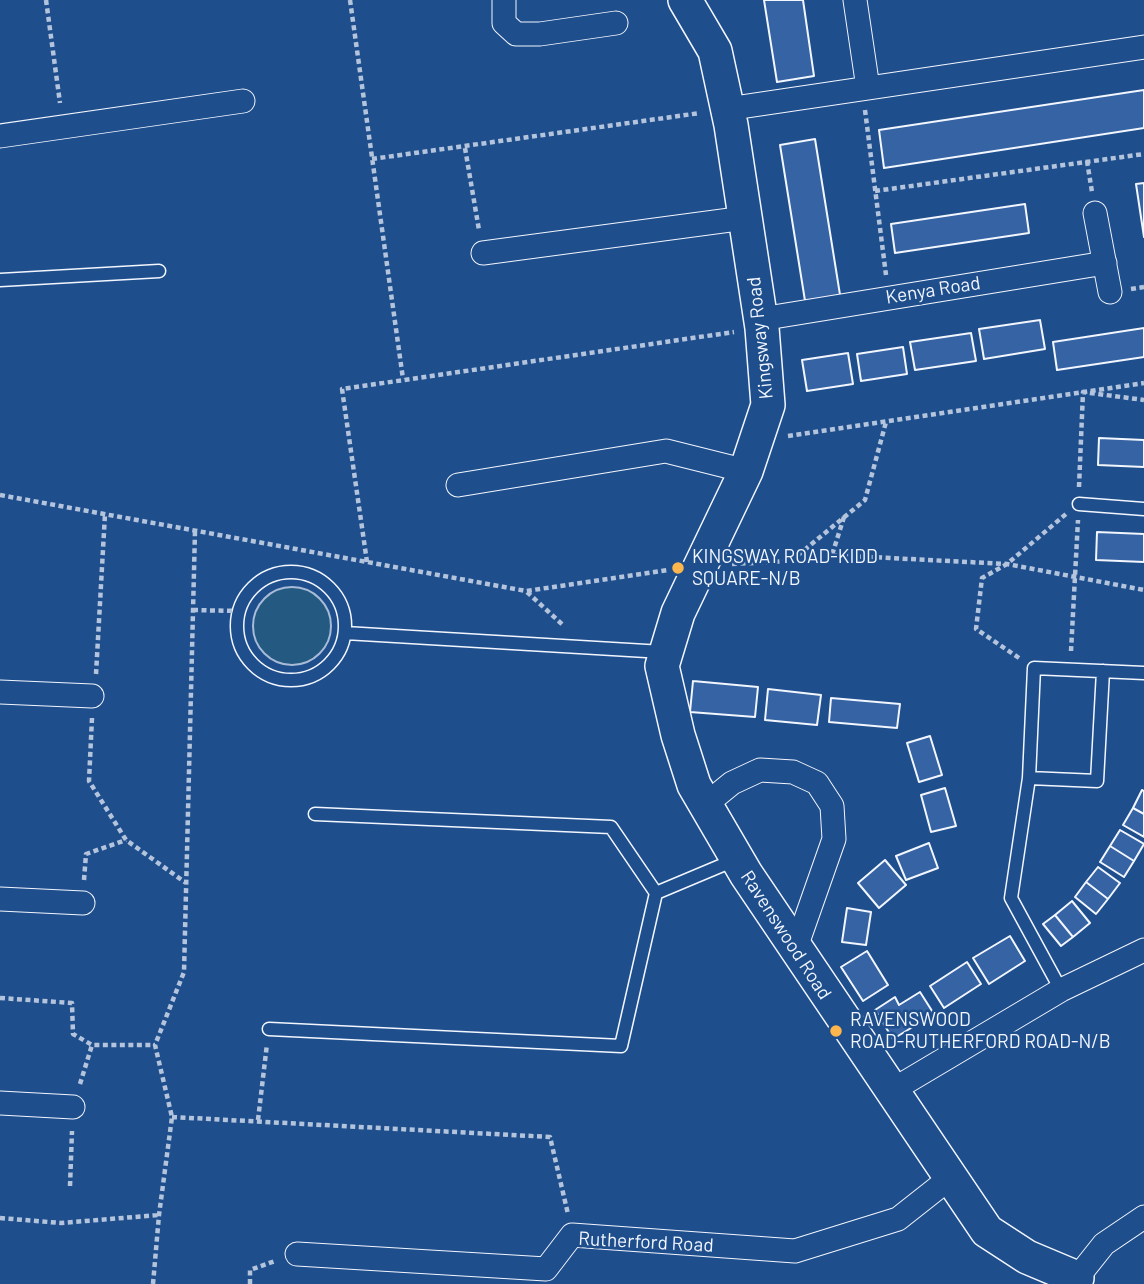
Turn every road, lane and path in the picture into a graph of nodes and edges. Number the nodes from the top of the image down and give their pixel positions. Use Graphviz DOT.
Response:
graph roads {
  1 [pos="46,0"];
  2 [pos="350,0"];
  3 [pos="504,0"];
  4 [pos="685,0"];
  5 [pos="855,0"];
  6 [pos="616,23"];
  7 [pos="1144,47"];
  8 [pos="865,88"];
  9 [pos="243,101"];
  10 [pos="727,109"];
  11 [pos="64,127"];
  12 [pos="0,136"];
  13 [pos="465,148"];
  14 [pos="1144,153"];
  15 [pos="372,159"];
  16 [pos="1087,161"];
  17 [pos="875,191"];
  18 [pos="1095,213"];
  19 [pos="745,218"];
  20 [pos="483,253"];
  21 [pos="1105,263"];
  22 [pos="159,271"];
  23 [pos="0,280"];
  24 [pos="1110,292"];
  25 [pos="889,297"];
  26 [pos="762,323"];
  27 [pos="403,379"];
  28 [pos="1144,383"];
  29 [pos="1083,392"];
  30 [pos="1144,400"];
  31 [pos="886,422"];
  32 [pos="751,456"];
  33 [pos="458,485"];
  34 [pos="0,495"];
  35 [pos="1079,504"];
  36 [pos="1144,509"];
  37 [pos="105,514"];
  38 [pos="844,516"];
  39 [pos="195,531"];
  40 [pos="367,562"];
  41 [pos="1007,564"];
  42 [pos="701,565"];
  43 [pos="1075,576"];
  44 [pos="1144,590"];
  45 [pos="526,591"];
  46 [pos="192,610"];
  47 [pos="238,611"];
  48 [pos="345,633"];
  49 [pos="586,647"];
  50 [pos="664,659"];
  51 [pos="1034,668"];
  52 [pos="1070,670"];
  53 [pos="1103,671"];
  54 [pos="1144,673"];
  55 [pos="0,692"];
  56 [pos="92,696"];
  57 [pos="1029,778"];
  58 [pos="705,805"];
  59 [pos="315,814"];
  60 [pos="126,840"];
  61 [pos="737,859"];
  62 [pos="186,883"];
  63 [pos="656,893"];
  64 [pos="0,898"];
  65 [pos="83,903"];
  66 [pos="796,950"];
  67 [pos="1144,950"];
  68 [pos="1061,990"];
  69 [pos="0,998"];
  70 [pos="269,1029"];
  71 [pos="155,1045"];
  72 [pos="891,1091"];
  73 [pos="0,1103"];
  74 [pos="73,1107"];
  75 [pos="172,1117"];
  76 [pos="258,1120"];
  77 [pos="950,1178"];
  78 [pos="159,1215"];
  79 [pos="1144,1217"];
  80 [pos="0,1218"];
  81 [pos="572,1235"];
  82 [pos="297,1254"];
  83 [pos="1075,1281"];
  84 [pos="153,1284"];
  85 [pos="250,1284"];
  1 -- 11 [label="path"];
  2 -- 15 [label="path"];
  3 -- 6 [label="street"];
  4 -- 10 [label="street, Kingsway Road"];
  5 -- 8 [label="street"];
  7 -- 8 [label="street"];
  8 -- 10 [label="street"];
  8 -- 17 [label="path"];
  9 -- 11 [label="street"];
  10 -- 13 [label="path"];
  10 -- 19 [label="street, Kingsway Road"];
  11 -- 12 [label="street"];
  13 -- 15 [label="path"];
  13 -- 20 [label="path"];
  14 -- 16 [label="path"];
  15 -- 27 [label="path"];
  16 -- 17 [label="path"];
  16 -- 18 [label="path"];
  17 -- 25 [label="path"];
  18 -- 21 [label="street"];
  19 -- 20 [label="street"];
  19 -- 26 [label="street, Kingsway Road"];
  21 -- 24 [label="street"];
  21 -- 25 [label="street, Kenya Road"];
  22 -- 23 [label="lane"];
  25 -- 26 [label="street, Kenya Road"];
  26 -- 27 [label="path"];
  26 -- 32 [label="street, Kingsway Road"];
  27 -- 40 [label="path"];
  28 -- 29 [label="path"];
  29 -- 30 [label="path"];
  29 -- 31 [label="path"];
  29 -- 35 [label="path"];
  31 -- 32 [label="path"];
  31 -- 38 [label="path"];
  32 -- 33 [label="street"];
  32 -- 42 [label="street, Kingsway Road"];
  34 -- 37 [label="path"];
  35 -- 36 [label="lane"];
  35 -- 41 [label="path"];
  35 -- 43 [label="path"];
  37 -- 39 [label="path"];
  37 -- 56 [label="path"];
  38 -- 41 [label="path"];
  38 -- 42 [label="path"];
  39 -- 40 [label="path"];
  39 -- 46 [label="path"];
  40 -- 45 [label="path"];
  41 -- 43 [label="path"];
  41 -- 51 [label="path"];
  42 -- 45 [label="path"];
  42 -- 50 [label="street, Kingsway Road"];
  43 -- 44 [label="path"];
  43 -- 52 [label="path"];
  45 -- 49 [label="path"];
  46 -- 47 [label="path"];
  46 -- 62 [label="path"];
  47 -- 48 [label="lane"];
  47 -- 48 [label="lane"];
  48 -- 49 [label="lane"];
  49 -- 50 [label="lane"];
  50 -- 58 [label="street, Ravenswood Road"];
  51 -- 52 [label="lane"];
  51 -- 57 [label="lane"];
  52 -- 53 [label="lane"];
  53 -- 54 [label="lane"];
  53 -- 57 [label="lane"];
  55 -- 56 [label="street"];
  56 -- 60 [label="path"];
  57 -- 68 [label="lane"];
  58 -- 61 [label="street, Ravenswood Road"];
  58 -- 66 [label="street"];
  59 -- 63 [label="lane"];
  60 -- 62 [label="path"];
  60 -- 65 [label="path"];
  61 -- 63 [label="lane"];
  61 -- 66 [label="street, Ravenswood Road"];
  62 -- 71 [label="path"];
  63 -- 70 [label="lane"];
  64 -- 65 [label="street"];
  66 -- 72 [label="street, Ravenswood Road"];
  67 -- 68 [label="street"];
  68 -- 72 [label="street"];
  69 -- 71 [label="path"];
  70 -- 76 [label="path"];
  71 -- 75 [label="path"];
  72 -- 77 [label="street, Ravenswood Road"];
  73 -- 74 [label="street"];
  75 -- 76 [label="path"];
  75 -- 78 [label="path"];
  76 -- 81 [label="path"];
  77 -- 81 [label="street, Rutherford Road"];
  77 -- 83 [label="street, Ravenswood Road"];
  78 -- 80 [label="path"];
  78 -- 84 [label="path"];
  79 -- 83 [label="street"];
  81 -- 82 [label="street, Rutherford Road"];
  82 -- 85 [label="path"];
}
